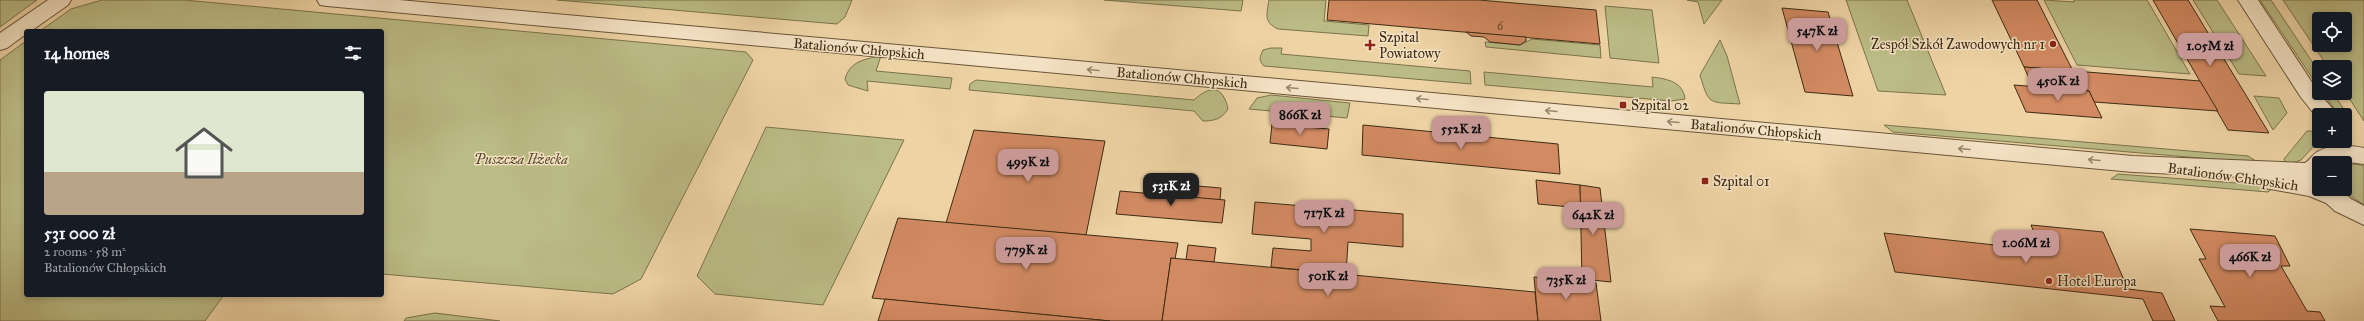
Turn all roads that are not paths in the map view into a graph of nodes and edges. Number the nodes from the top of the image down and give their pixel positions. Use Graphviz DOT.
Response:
graph roads {
  1 [pos="62,0"];
  2 [pos="327,0"];
  3 [pos="2248,0"];
  4 [pos="0,43"];
  5 [pos="2307,90"];
  6 [pos="2315,108"];
  7 [pos="2321,108"];
  8 [pos="2352,143"];
  9 [pos="2364,155"];
  10 [pos="2344,156"];
  11 [pos="2133,164"];
  12 [pos="2312,171"];
  13 [pos="2312,182"];
  14 [pos="2347,196"];
  15 [pos="2364,216"];
  1 -- 4 [label="street"];
  11 -- 2 [label="street, Batalionów Chłopskich, one-way"];
  3 -- 5 [label="street"];
  5 -- 6 [label="street"];
  5 -- 7 [label="street"];
  8 -- 9 [label="street"];
  9 -- 10 [label="street"];
  11 -- 12 [label="street, Batalionów Chłopskich"];
  11 -- 13 [label="street, Batalionów Chłopskich"];
  14 -- 15 [label="street"];
}
